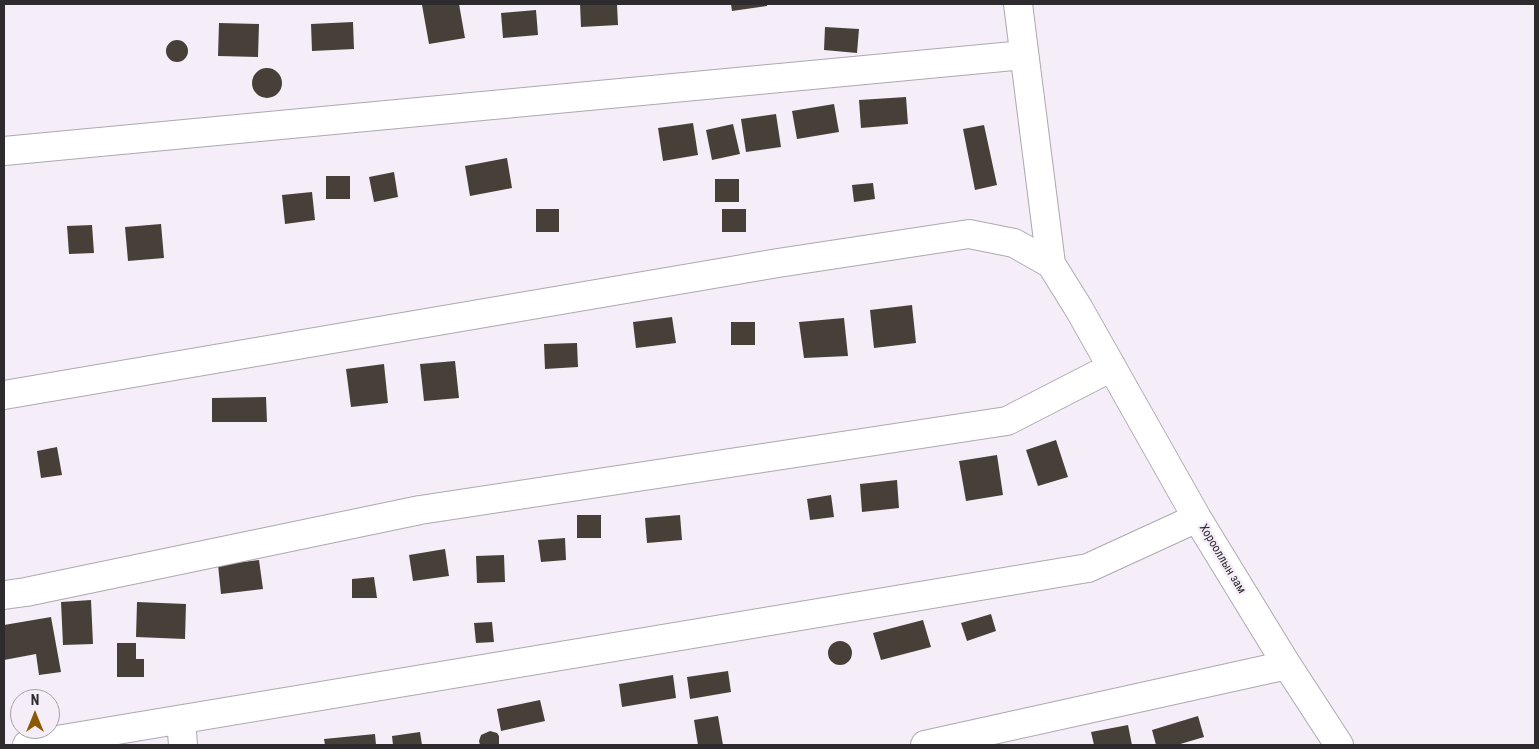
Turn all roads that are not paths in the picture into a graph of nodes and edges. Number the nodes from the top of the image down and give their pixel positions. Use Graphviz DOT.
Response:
graph roads {
  1 [pos="1018,4"];
  2 [pos="1024,55"];
  3 [pos="4,151"];
  4 [pos="1050,264"];
  5 [pos="1112,367"];
  6 [pos="4,395"];
  7 [pos="1197,518"];
  8 [pos="4,594"];
  9 [pos="1287,665"];
  10 [pos="182,732"];
  11 [pos="26,745"];
  12 [pos="925,745"];
  13 [pos="1340,745"];
  1 -- 2 [label="street"];
  2 -- 3 [label="street"];
  2 -- 4 [label="street"];
  4 -- 5 [label="street, Хорооллын зам"];
  4 -- 6 [label="street"];
  5 -- 7 [label="street, Хорооллын зам"];
  5 -- 8 [label="street"];
  7 -- 9 [label="street, Хорооллын зам"];
  7 -- 10 [label="street"];
  9 -- 12 [label="street"];
  9 -- 13 [label="street, Хорооллын зам"];
  10 -- 11 [label="street"];
}
